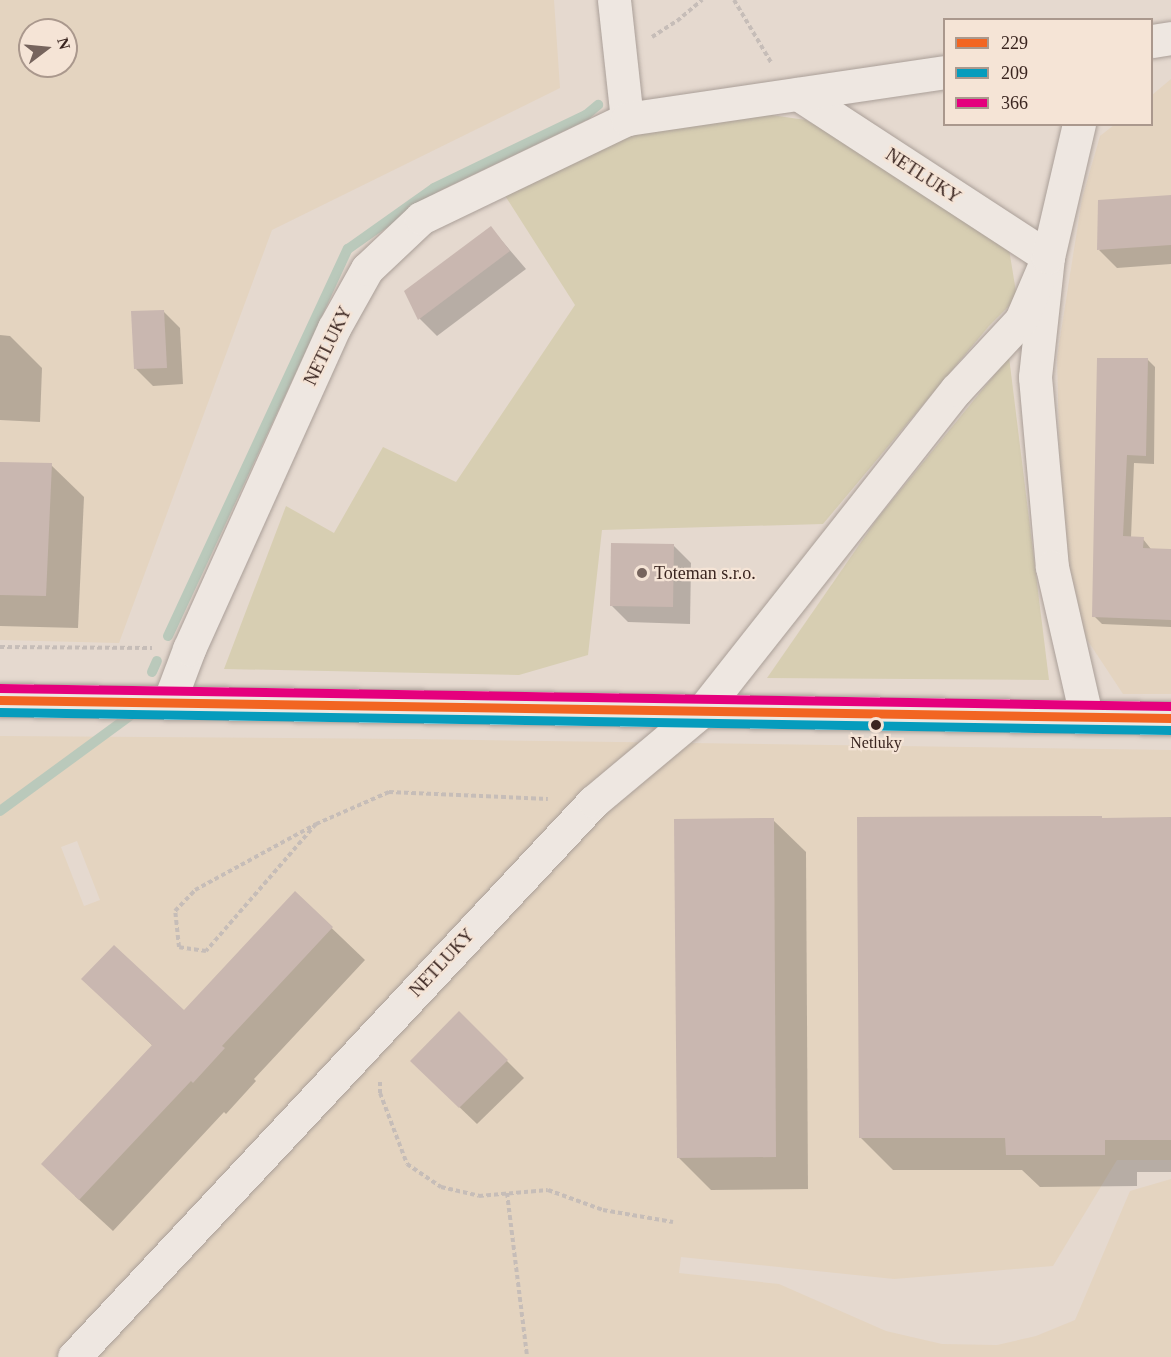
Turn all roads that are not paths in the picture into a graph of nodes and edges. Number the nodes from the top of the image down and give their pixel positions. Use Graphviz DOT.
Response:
graph roads {
  1 [pos="614,0"];
  2 [pos="1171,38"];
  3 [pos="1153,41"];
  4 [pos="943,72"];
  5 [pos="798,94"];
  6 [pos="627,119"];
  7 [pos="1079,126"];
  8 [pos="1048,257"];
  9 [pos="0,700"];
  10 [pos="170,702"];
  11 [pos="703,710"];
  12 [pos="1086,716"];
  13 [pos="1171,718"];
  14 [pos="74,1357"];
  1 -- 6 [label="street"];
  2 -- 3 [label="street"];
  4 -- 5 [label="street, NETLUKY"];
  5 -- 6 [label="street, NETLUKY"];
  5 -- 8 [label="street, NETLUKY"];
  6 -- 10 [label="street, NETLUKY"];
  7 -- 8 [label="street, NETLUKY"];
  8 -- 11 [label="street, NETLUKY"];
  8 -- 12 [label="street, NETLUKY"];
  9 -- 10 [label="street"];
  10 -- 11 [label="street"];
  11 -- 12 [label="street"];
  11 -- 14 [label="street, NETLUKY"];
  12 -- 13 [label="street"];
}
